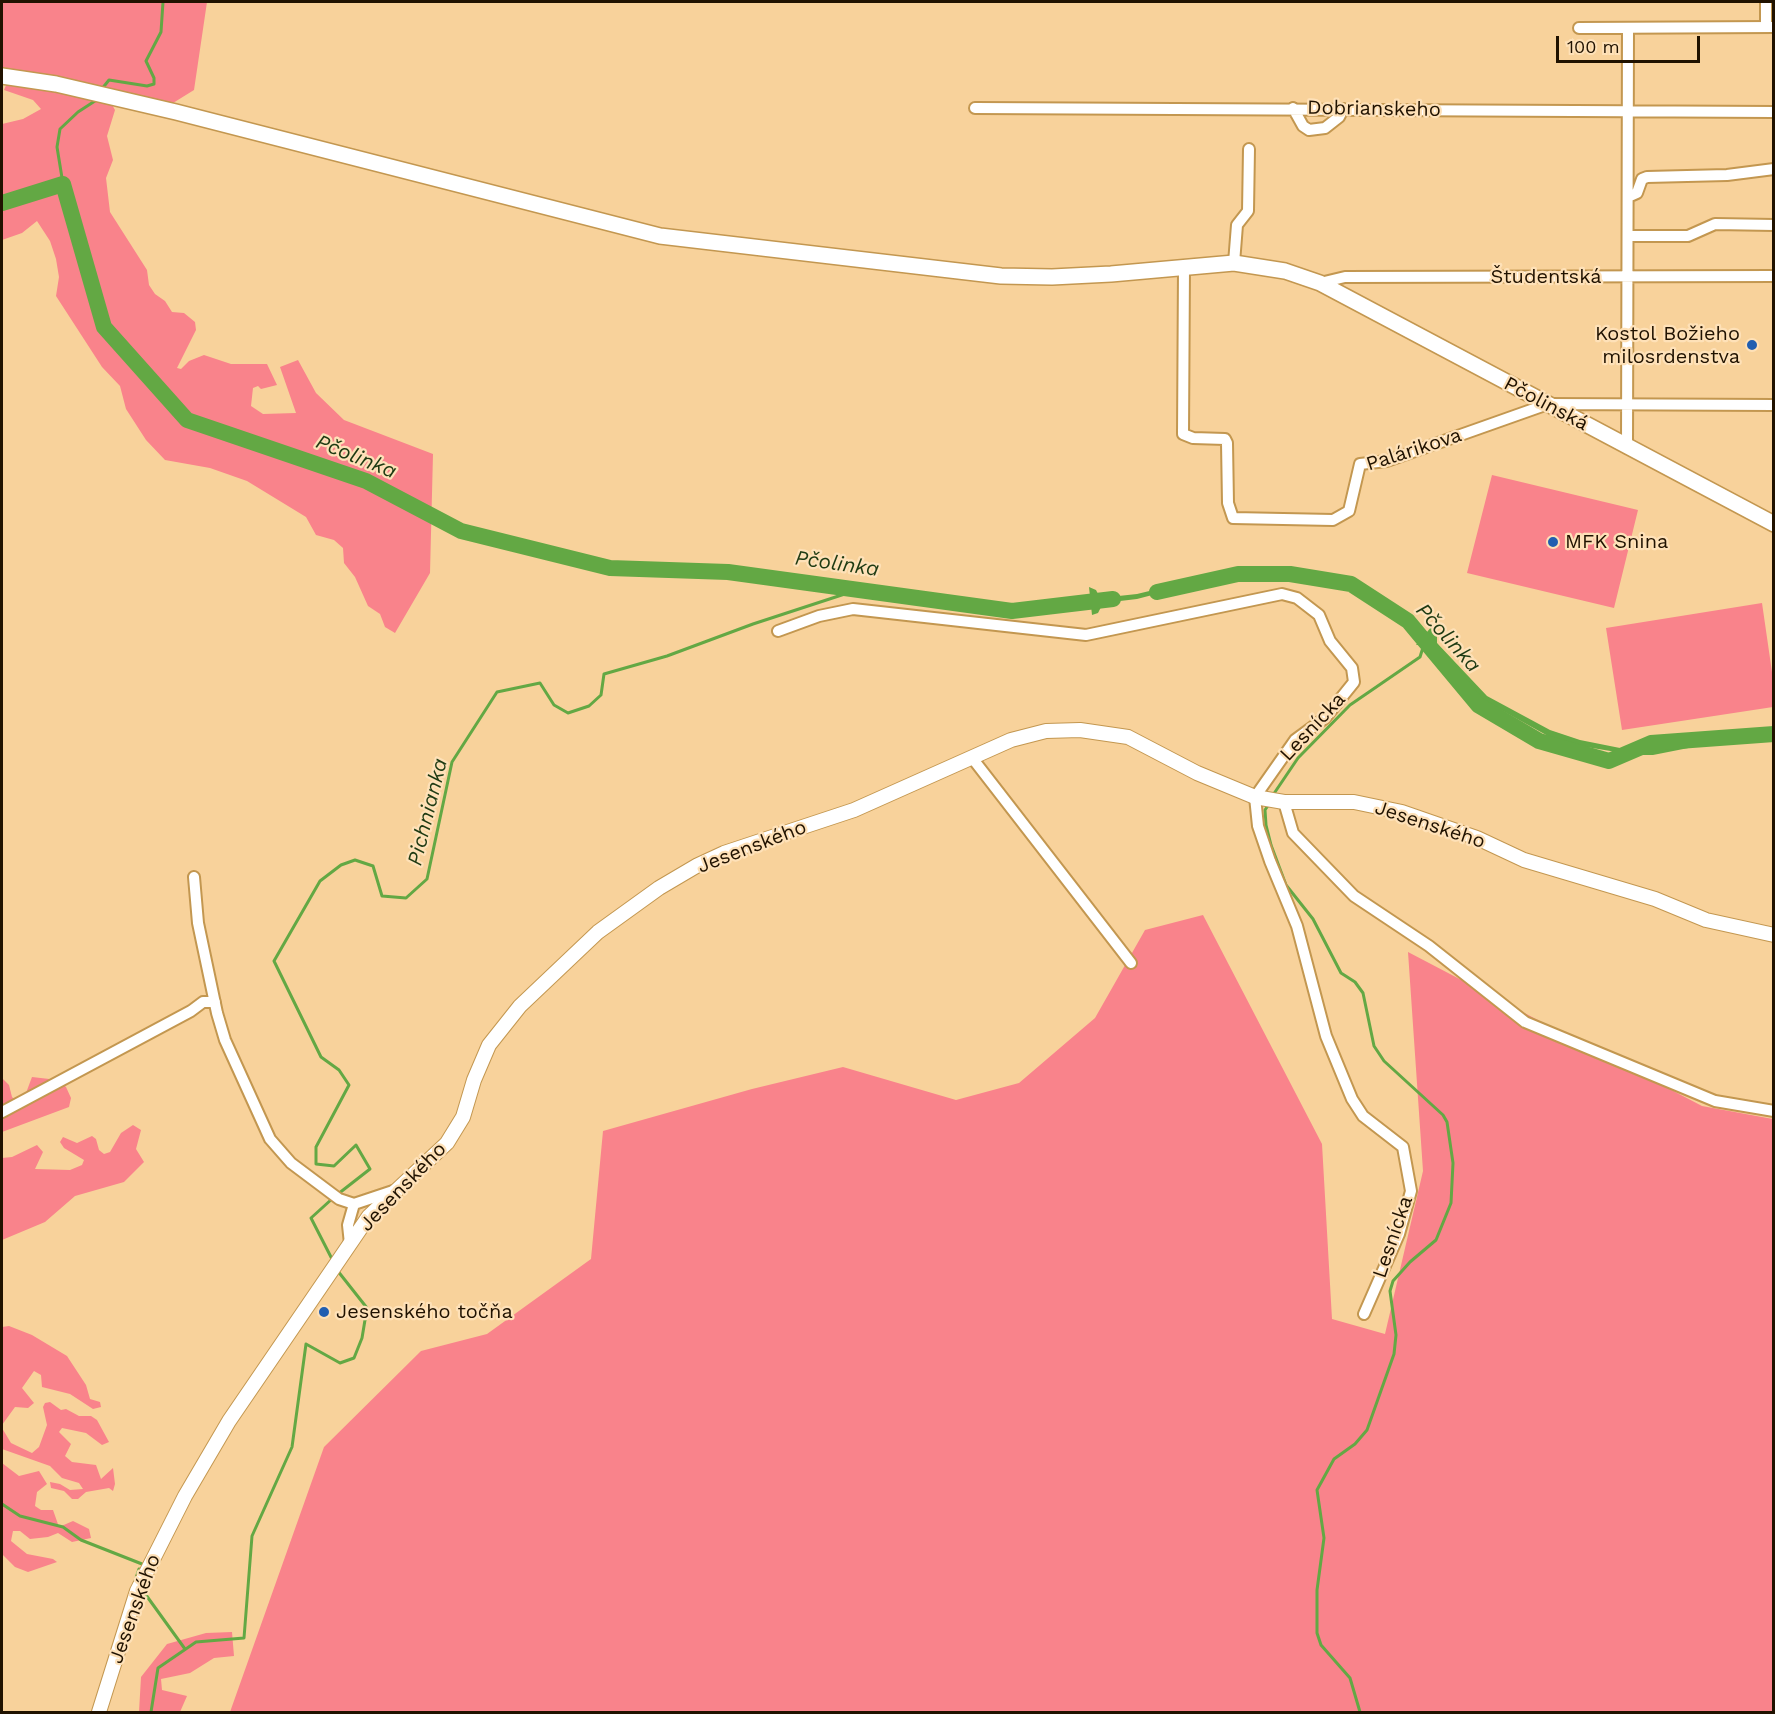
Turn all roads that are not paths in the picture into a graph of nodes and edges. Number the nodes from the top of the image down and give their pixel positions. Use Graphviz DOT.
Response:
graph roads {
  1 [pos="1766,2"];
  2 [pos="1770,27"];
  3 [pos="1580,28"];
  4 [pos="1628,28"];
  5 [pos="2,76"];
  6 [pos="975,108"];
  7 [pos="1293,108"];
  8 [pos="1343,109"];
  9 [pos="1773,112"];
  10 [pos="1628,113"];
  11 [pos="1249,149"];
  12 [pos="1773,169"];
  13 [pos="1628,197"];
  14 [pos="1773,225"];
  15 [pos="1628,236"];
  16 [pos="1234,263"];
  17 [pos="1184,268"];
  18 [pos="1773,276"];
  19 [pos="1628,277"];
  20 [pos="1320,283"];
  21 [pos="1548,404"];
  22 [pos="1773,405"];
  23 [pos="1629,406"];
  24 [pos="1627,448"];
  25 [pos="1773,524"];
  26 [pos="778,631"];
  27 [pos="973,759"];
  28 [pos="1255,797"];
  29 [pos="1284,802"];
  30 [pos="194,877"];
  31 [pos="1773,935"];
  32 [pos="1131,963"];
  33 [pos="215,1002"];
  34 [pos="1773,1111"];
  35 [pos="2,1112"];
  36 [pos="393,1191"];
  37 [pos="354,1204"];
  38 [pos="350,1245"];
  39 [pos="1364,1314"];
  40 [pos="99,1713"];
  1 -- 2 [label="street"];
  2 -- 4 [label="street"];
  3 -- 4 [label="street"];
  4 -- 10 [label="street"];
  5 -- 17 [label="main road, Pčolinská"];
  6 -- 7 [label="street, Dobrianskeho"];
  7 -- 8 [label="street, Dobrianskeho"];
  7 -- 8 [label="street"];
  8 -- 10 [label="street, Dobrianskeho"];
  9 -- 10 [label="street, Dobrianskeho"];
  10 -- 13 [label="street"];
  11 -- 16 [label="street"];
  12 -- 13 [label="street"];
  13 -- 15 [label="street"];
  14 -- 15 [label="street"];
  15 -- 19 [label="street"];
  16 -- 17 [label="main road, Pčolinská"];
  16 -- 20 [label="main road, Pčolinská"];
  17 -- 21 [label="street, Palárikova"];
  18 -- 19 [label="street, Študentská"];
  19 -- 20 [label="street, Študentská"];
  19 -- 23 [label="street"];
  20 -- 21 [label="main road, Pčolinská"];
  21 -- 23 [label="street, Palárikova"];
  21 -- 24 [label="main road, Pčolinská"];
  22 -- 23 [label="street, Palárikova"];
  23 -- 24 [label="street"];
  24 -- 25 [label="main road, Pčolinská"];
  26 -- 28 [label="street, Lesnícka"];
  27 -- 28 [label="street, Jesenského"];
  27 -- 32 [label="street"];
  27 -- 36 [label="street, Jesenského"];
  28 -- 29 [label="street, Jesenského"];
  28 -- 39 [label="street, Lesnícka"];
  29 -- 31 [label="street, Jesenského"];
  29 -- 34 [label="street"];
  30 -- 33 [label="street"];
  33 -- 35 [label="street"];
  33 -- 37 [label="street"];
  36 -- 37 [label="street"];
  36 -- 38 [label="street, Jesenského"];
  37 -- 38 [label="street"];
  38 -- 40 [label="street, Jesenského"];
}
